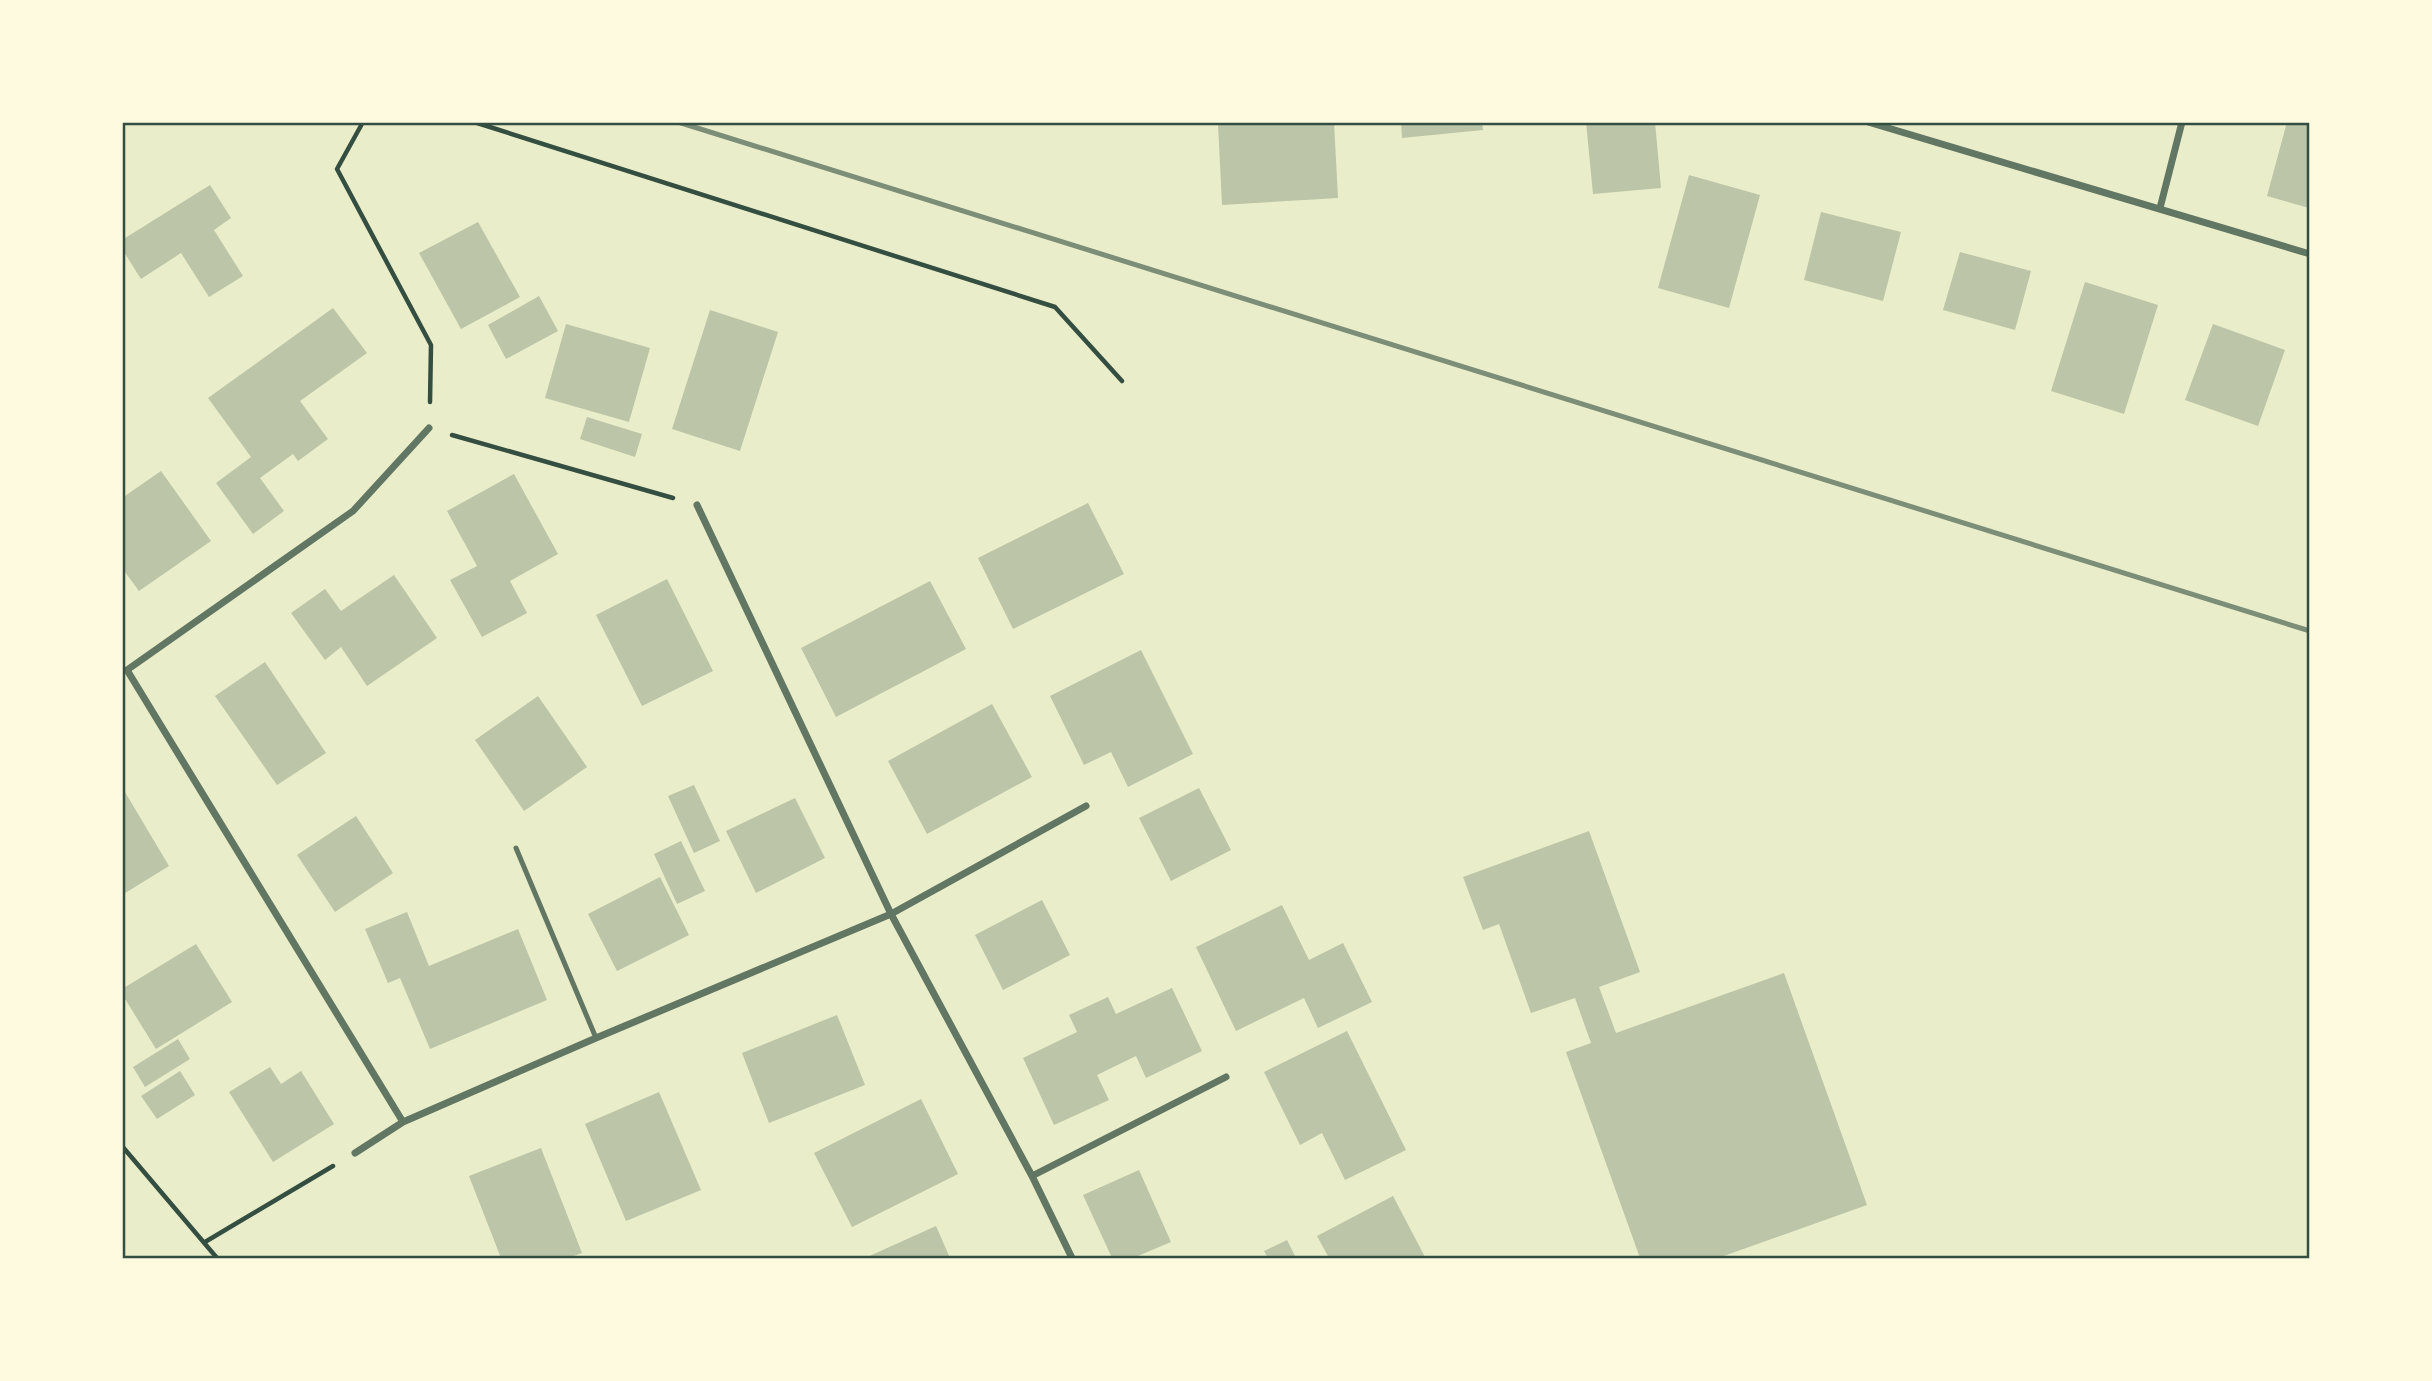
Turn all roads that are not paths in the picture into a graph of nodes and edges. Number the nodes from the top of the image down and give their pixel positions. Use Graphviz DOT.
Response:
graph roads {
  1 [pos="1868,122"];
  2 [pos="2182,122"];
  3 [pos="2160,208"];
  4 [pos="2309,254"];
  5 [pos="429,428"];
  6 [pos="697,505"];
  7 [pos="125,671"];
  8 [pos="1086,806"];
  9 [pos="516,848"];
  10 [pos="891,914"];
  11 [pos="596,1038"];
  12 [pos="1226,1077"];
  13 [pos="403,1122"];
  14 [pos="355,1153"];
  15 [pos="1032,1176"];
  16 [pos="1072,1258"];
  1 -- 3 [label="street"];
  2 -- 3 [label="street"];
  3 -- 4 [label="street"];
  5 -- 7 [label="street"];
  6 -- 10 [label="street"];
  7 -- 13 [label="street"];
  8 -- 10 [label="street"];
  9 -- 11 [label="lane"];
  10 -- 11 [label="street"];
  10 -- 15 [label="street"];
  11 -- 13 [label="street"];
  12 -- 15 [label="street"];
  13 -- 14 [label="street"];
  15 -- 16 [label="street"];
}
